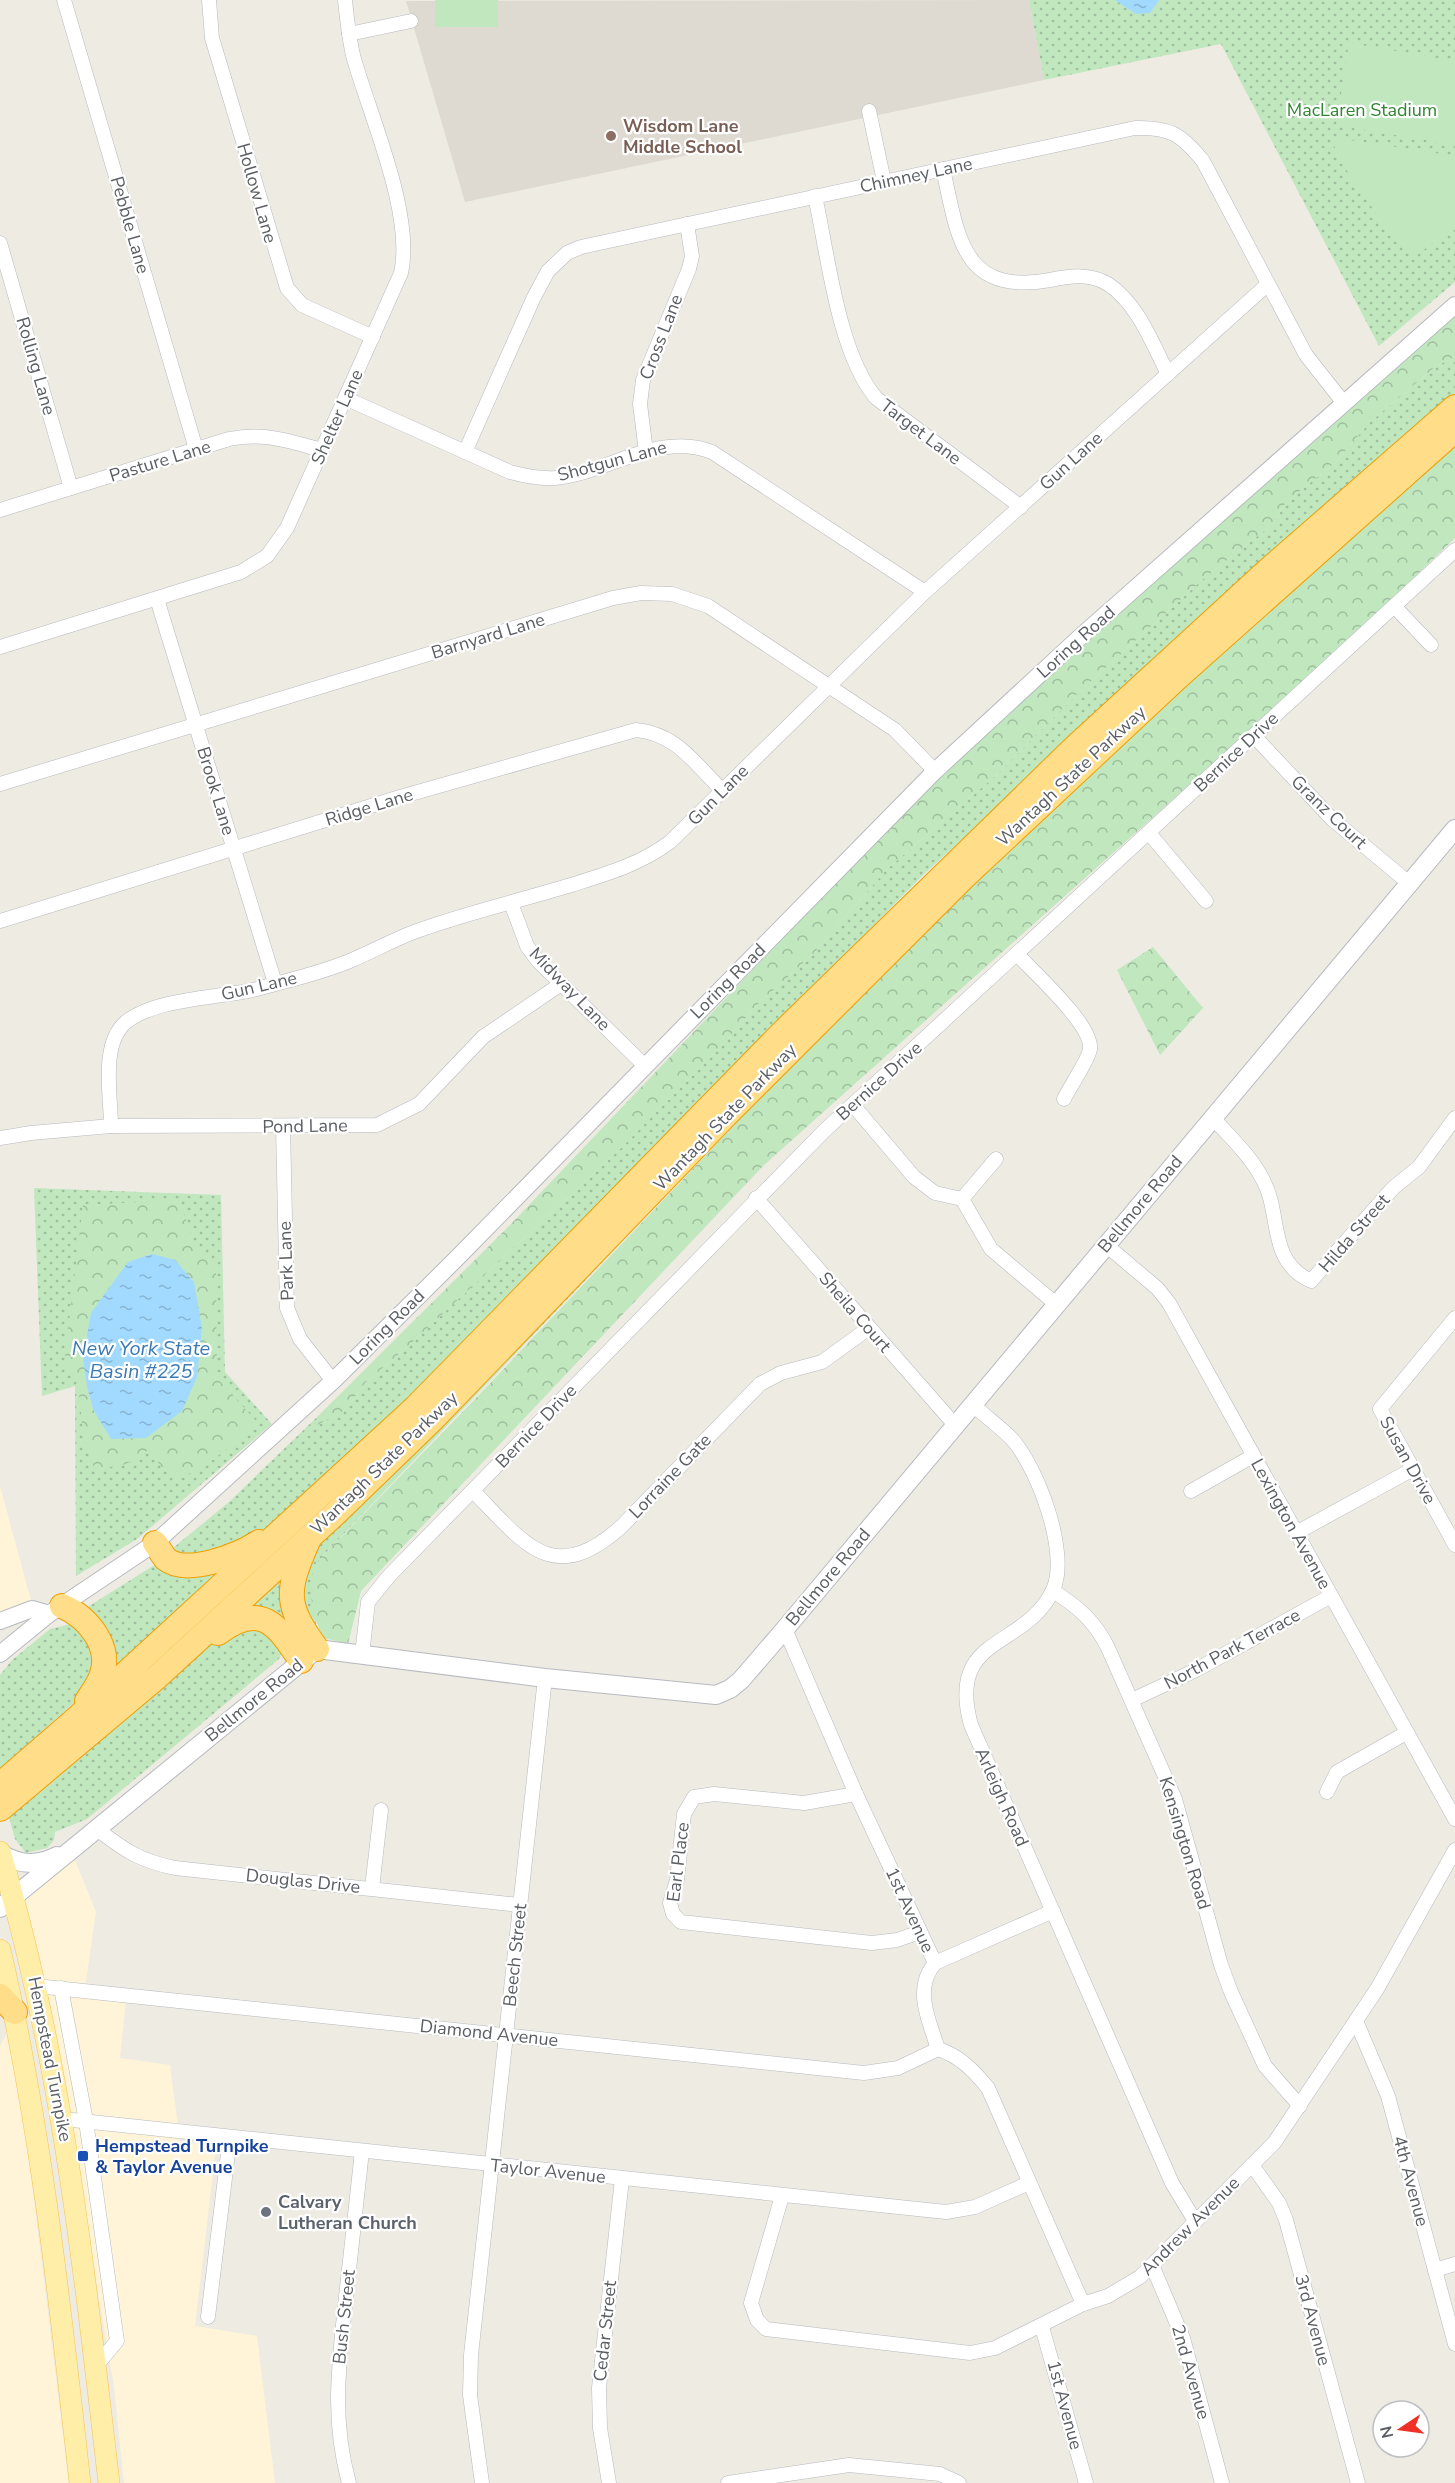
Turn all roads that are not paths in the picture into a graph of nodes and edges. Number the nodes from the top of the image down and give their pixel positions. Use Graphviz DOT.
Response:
graph roads {
  1 [pos="64,0"];
  2 [pos="209,0"];
  3 [pos="345,0"];
  4 [pos="411,21"];
  5 [pos="349,34"];
  6 [pos="869,111"];
  7 [pos="943,169"];
  8 [pos="884,181"];
  9 [pos="815,196"];
  10 [pos="687,224"];
  11 [pos="0,243"];
  12 [pos="1268,284"];
  13 [pos="1455,305"];
  14 [pos="373,337"];
  15 [pos="1168,374"];
  16 [pos="345,398"];
  17 [pos="1343,402"];
  18 [pos="1455,407"];
  19 [pos="1455,430"];
  20 [pos="196,449"];
  21 [pos="322,450"];
  22 [pos="465,452"];
  23 [pos="646,452"];
  24 [pos="71,488"];
  25 [pos="1021,507"];
  26 [pos="0,510"];
  27 [pos="1455,550"];
  28 [pos="925,592"];
  29 [pos="157,599"];
  30 [pos="1394,606"];
  31 [pos="1431,645"];
  32 [pos="0,647"];
  33 [pos="829,685"];
  34 [pos="195,724"];
  35 [pos="1254,736"];
  36 [pos="935,771"];
  37 [pos="0,784"];
  38 [pos="722,790"];
  39 [pos="1455,829"];
  40 [pos="1149,833"];
  41 [pos="234,849"];
  42 [pos="1409,883"];
  43 [pos="1206,901"];
  44 [pos="511,903"];
  45 [pos="0,921"];
  46 [pos="1017,954"];
  47 [pos="275,983"];
  48 [pos="561,984"];
  49 [pos="644,1065"];
  50 [pos="1064,1099"];
  51 [pos="853,1105"];
  52 [pos="1213,1118"];
  53 [pos="1455,1118"];
  54 [pos="111,1126"];
  55 [pos="283,1127"];
  56 [pos="0,1138"];
  57 [pos="996,1159"];
  58 [pos="756,1198"];
  59 [pos="962,1199"];
  60 [pos="1106,1245"];
  61 [pos="1056,1304"];
  62 [pos="1455,1318"];
  63 [pos="869,1328"];
  64 [pos="333,1381"];
  65 [pos="973,1405"];
  66 [pos="955,1425"];
  67 [pos="1253,1456"];
  68 [pos="1413,1469"];
  69 [pos="473,1491"];
  70 [pos="1191,1491"];
  71 [pos="306,1524"];
  72 [pos="1296,1533"];
  73 [pos="155,1543"];
  74 [pos="1455,1545"];
  75 [pos="1053,1591"];
  76 [pos="1331,1596"];
  77 [pos="56,1610"];
  78 [pos="0,1621"];
  79 [pos="785,1629"];
  80 [pos="0,1654"];
  81 [pos="309,1655"];
  82 [pos="362,1655"];
  83 [pos="158,1677"];
  84 [pos="545,1678"];
  85 [pos="1132,1700"];
  86 [pos="77,1718"];
  87 [pos="1406,1733"];
  88 [pos="0,1785"];
  89 [pos="1327,1792"];
  90 [pos="856,1794"];
  91 [pos="0,1809"];
  92 [pos="381,1810"];
  93 [pos="1455,1819"];
  94 [pos="97,1829"];
  95 [pos="75,1848"];
  96 [pos="1455,1850"];
  97 [pos="0,1853"];
  98 [pos="372,1888"];
  99 [pos="7,1903"];
  100 [pos="520,1905"];
  101 [pos="1053,1911"];
  102 [pos="920,1932"];
  103 [pos="0,1950"];
  104 [pos="935,1964"];
  105 [pos="36,1986"];
  106 [pos="61,1988"];
  107 [pos="7,2004"];
  108 [pos="1356,2021"];
  109 [pos="506,2035"];
  110 [pos="938,2049"];
  111 [pos="1300,2106"];
  112 [pos="63,2119"];
  113 [pos="86,2121"];
  114 [pos="230,2137"];
  115 [pos="39,2140"];
  116 [pos="362,2151"];
  117 [pos="492,2165"];
  118 [pos="1252,2165"];
  119 [pos="622,2179"];
  120 [pos="1029,2183"];
  121 [pos="782,2196"];
  122 [pos="1195,2221"];
  123 [pos="83,2250"];
  124 [pos="1455,2264"];
  125 [pos="1152,2265"];
  126 [pos="1435,2270"];
  127 [pos="1083,2304"];
  128 [pos="208,2317"];
  129 [pos="1042,2326"];
  130 [pos="1455,2344"];
  131 [pos="96,2366"];
  132 [pos="80,2483"];
  133 [pos="109,2483"];
  134 [pos="349,2483"];
  135 [pos="482,2483"];
  136 [pos="609,2483"];
  137 [pos="728,2483"];
  138 [pos="959,2483"];
  139 [pos="1086,2483"];
  140 [pos="1222,2483"];
  141 [pos="1358,2483"];
  1 -- 20 [label="street, Pebble Lane"];
  2 -- 14 [label="street, Hollow Lane"];
  3 -- 5 [label="street, Shelter Lane"];
  4 -- 5 [label="street"];
  5 -- 14 [label="street, Shelter Lane"];
  6 -- 8 [label="street"];
  7 -- 8 [label="street, Chimney Lane"];
  7 -- 12 [label="street, Chimney Lane"];
  7 -- 15 [label="street"];
  8 -- 9 [label="street, Chimney Lane"];
  9 -- 10 [label="street, Chimney Lane"];
  9 -- 25 [label="street, Target Lane"];
  10 -- 22 [label="street, Chimney Lane"];
  10 -- 23 [label="street, Cross Lane"];
  11 -- 24 [label="street, Rolling Lane"];
  12 -- 15 [label="street, Gun Lane"];
  12 -- 17 [label="street, Chimney Lane"];
  13 -- 17 [label="street, Loring Road"];
  14 -- 16 [label="street, Shelter Lane"];
  15 -- 25 [label="street, Gun Lane"];
  16 -- 21 [label="street, Shelter Lane"];
  16 -- 22 [label="street, Shotgun Lane"];
  17 -- 36 [label="street, Loring Road"];
  18 -- 71 [label="highway, Wantagh State Parkway"];
  19 -- 71 [label="highway, Wantagh State Parkway"];
  20 -- 21 [label="street, Pasture Lane"];
  20 -- 24 [label="street, Pasture Lane"];
  21 -- 29 [label="street, Shelter Lane"];
  22 -- 23 [label="street, Shotgun Lane"];
  23 -- 28 [label="street, Shotgun Lane"];
  24 -- 26 [label="street, Pasture Lane"];
  25 -- 28 [label="street, Gun Lane"];
  27 -- 30 [label="street, Bernice Drive"];
  28 -- 33 [label="street, Gun Lane"];
  29 -- 32 [label="street, Shelter Lane"];
  29 -- 34 [label="street, Brook Lane"];
  30 -- 31 [label="street"];
  30 -- 35 [label="street, Bernice Drive"];
  33 -- 34 [label="street, Barnyard Lane"];
  33 -- 36 [label="street, Barnyard Lane"];
  33 -- 38 [label="street, Gun Lane"];
  34 -- 37 [label="street, Barnyard Lane"];
  34 -- 41 [label="street, Brook Lane"];
  35 -- 40 [label="street, Bernice Drive"];
  35 -- 42 [label="street, Granz Court"];
  36 -- 49 [label="street, Loring Road"];
  38 -- 41 [label="street, Ridge Lane"];
  38 -- 44 [label="street, Gun Lane"];
  39 -- 42 [label="main road, Bellmore Road"];
  40 -- 43 [label="street"];
  40 -- 46 [label="street, Bernice Drive"];
  41 -- 45 [label="street, Ridge Lane"];
  41 -- 47 [label="street, Brook Lane"];
  42 -- 52 [label="main road, Bellmore Road"];
  44 -- 47 [label="street, Gun Lane"];
  44 -- 48 [label="street, Midway Lane"];
  46 -- 50 [label="street"];
  46 -- 51 [label="street, Bernice Drive"];
  47 -- 54 [label="street, Gun Lane"];
  48 -- 49 [label="street, Midway Lane"];
  48 -- 55 [label="street, Pond Lane"];
  49 -- 64 [label="street, Loring Road"];
  51 -- 58 [label="street, Bernice Drive"];
  51 -- 59 [label="street"];
  52 -- 53 [label="street, Hilda Street"];
  52 -- 60 [label="main road, Bellmore Road"];
  54 -- 55 [label="street, Pond Lane"];
  54 -- 56 [label="street, Pond Lane"];
  55 -- 64 [label="street, Park Lane"];
  57 -- 59 [label="street"];
  58 -- 63 [label="street, Sheila Court"];
  58 -- 69 [label="street, Bernice Drive"];
  59 -- 61 [label="street"];
  60 -- 61 [label="main road, Bellmore Road"];
  60 -- 67 [label="street, Lexington Avenue"];
  61 -- 65 [label="main road, Bellmore Road"];
  62 -- 68 [label="street, Susan Drive"];
  63 -- 66 [label="street, Sheila Court"];
  63 -- 69 [label="street, Lorraine Gate"];
  64 -- 73 [label="street, Loring Road"];
  65 -- 66 [label="main road, Bellmore Road"];
  65 -- 75 [label="street"];
  66 -- 79 [label="main road, Bellmore Road"];
  67 -- 70 [label="street"];
  67 -- 72 [label="street, Lexington Avenue"];
  68 -- 72 [label="street"];
  68 -- 74 [label="street, Susan Drive"];
  69 -- 82 [label="street, Bernice Drive"];
  71 -- 73 [label="highway"];
  71 -- 81 [label="highway"];
  71 -- 83 [label="highway, Wantagh State Parkway"];
  71 -- 86 [label="highway, Wantagh State Parkway"];
  72 -- 76 [label="street, Lexington Avenue"];
  73 -- 77 [label="street, Loring Road"];
  75 -- 85 [label="street, Kensington Road"];
  75 -- 101 [label="street, Arleigh Road"];
  76 -- 85 [label="street, North Park Terrace"];
  76 -- 87 [label="street, Lexington Avenue"];
  77 -- 78 [label="street"];
  77 -- 80 [label="street, Loring Road"];
  77 -- 86 [label="highway"];
  79 -- 84 [label="main road, Bellmore Road"];
  79 -- 90 [label="street, 1st Avenue"];
  81 -- 82 [label="main road, Bellmore Road"];
  81 -- 83 [label="highway"];
  81 -- 94 [label="main road, Bellmore Road"];
  82 -- 84 [label="main road, Bellmore Road"];
  83 -- 91 [label="highway, Wantagh State Parkway"];
  84 -- 100 [label="street, Beech Street"];
  85 -- 111 [label="street, Kensington Road"];
  86 -- 88 [label="highway, Wantagh State Parkway"];
  87 -- 89 [label="street"];
  87 -- 93 [label="street, Lexington Avenue"];
  90 -- 102 [label="street, 1st Avenue"];
  90 -- 102 [label="street, Earl Place"];
  92 -- 98 [label="street"];
  94 -- 95 [label="main road, Bellmore Road"];
  94 -- 98 [label="street, Douglas Drive"];
  95 -- 97 [label="main road"];
  95 -- 99 [label="main road, Bellmore Road"];
  96 -- 108 [label="street, Andrew Avenue"];
  97 -- 99 [label="main road, Hempstead Turnpike"];
  98 -- 100 [label="street, Douglas Drive"];
  99 -- 105 [label="main road, Hempstead Turnpike"];
  100 -- 109 [label="street, Beech Street"];
  101 -- 104 [label="street"];
  101 -- 122 [label="street, Arleigh Road"];
  102 -- 104 [label="street, 1st Avenue"];
  103 -- 107 [label="main road, Hempstead Turnpike"];
  104 -- 110 [label="street, 1st Avenue"];
  105 -- 106 [label="street, Diamond Avenue"];
  105 -- 112 [label="main road, Hempstead Turnpike"];
  106 -- 109 [label="street, Diamond Avenue"];
  106 -- 113 [label="street, Hempstead Turnpike"];
  107 -- 115 [label="main road, Hempstead Turnpike"];
  108 -- 111 [label="street, Andrew Avenue"];
  108 -- 126 [label="street, 4th Avenue"];
  109 -- 110 [label="street, Diamond Avenue"];
  109 -- 117 [label="street, Beech Street"];
  110 -- 120 [label="street"];
  111 -- 118 [label="street, Andrew Avenue"];
  112 -- 113 [label="street, Taylor Avenue"];
  112 -- 123 [label="main road, Hempstead Turnpike"];
  113 -- 114 [label="street, Taylor Avenue"];
  113 -- 131 [label="street, Hempstead Turnpike"];
  114 -- 116 [label="street, Taylor Avenue"];
  114 -- 128 [label="street"];
  115 -- 123 [label="main road"];
  115 -- 132 [label="main road, Hempstead Turnpike"];
  116 -- 117 [label="street, Taylor Avenue"];
  116 -- 134 [label="street, Bush Street"];
  117 -- 119 [label="street, Taylor Avenue"];
  117 -- 135 [label="street, Beech Street"];
  118 -- 122 [label="street, Andrew Avenue"];
  118 -- 141 [label="street, 3rd Avenue"];
  119 -- 121 [label="street, Taylor Avenue"];
  119 -- 136 [label="street, Cedar Street"];
  120 -- 121 [label="street, Taylor Avenue"];
  120 -- 127 [label="street"];
  121 -- 129 [label="street, Andrew Avenue"];
  122 -- 125 [label="street, Andrew Avenue"];
  123 -- 131 [label="main road, Hempstead Turnpike"];
  124 -- 126 [label="street"];
  125 -- 127 [label="street, Andrew Avenue"];
  125 -- 140 [label="street, 2nd Avenue"];
  126 -- 130 [label="street, 4th Avenue"];
  127 -- 129 [label="street, Andrew Avenue"];
  129 -- 139 [label="street, 1st Avenue"];
  131 -- 133 [label="main road, Hempstead Turnpike"];
  137 -- 138 [label="street"];
}
